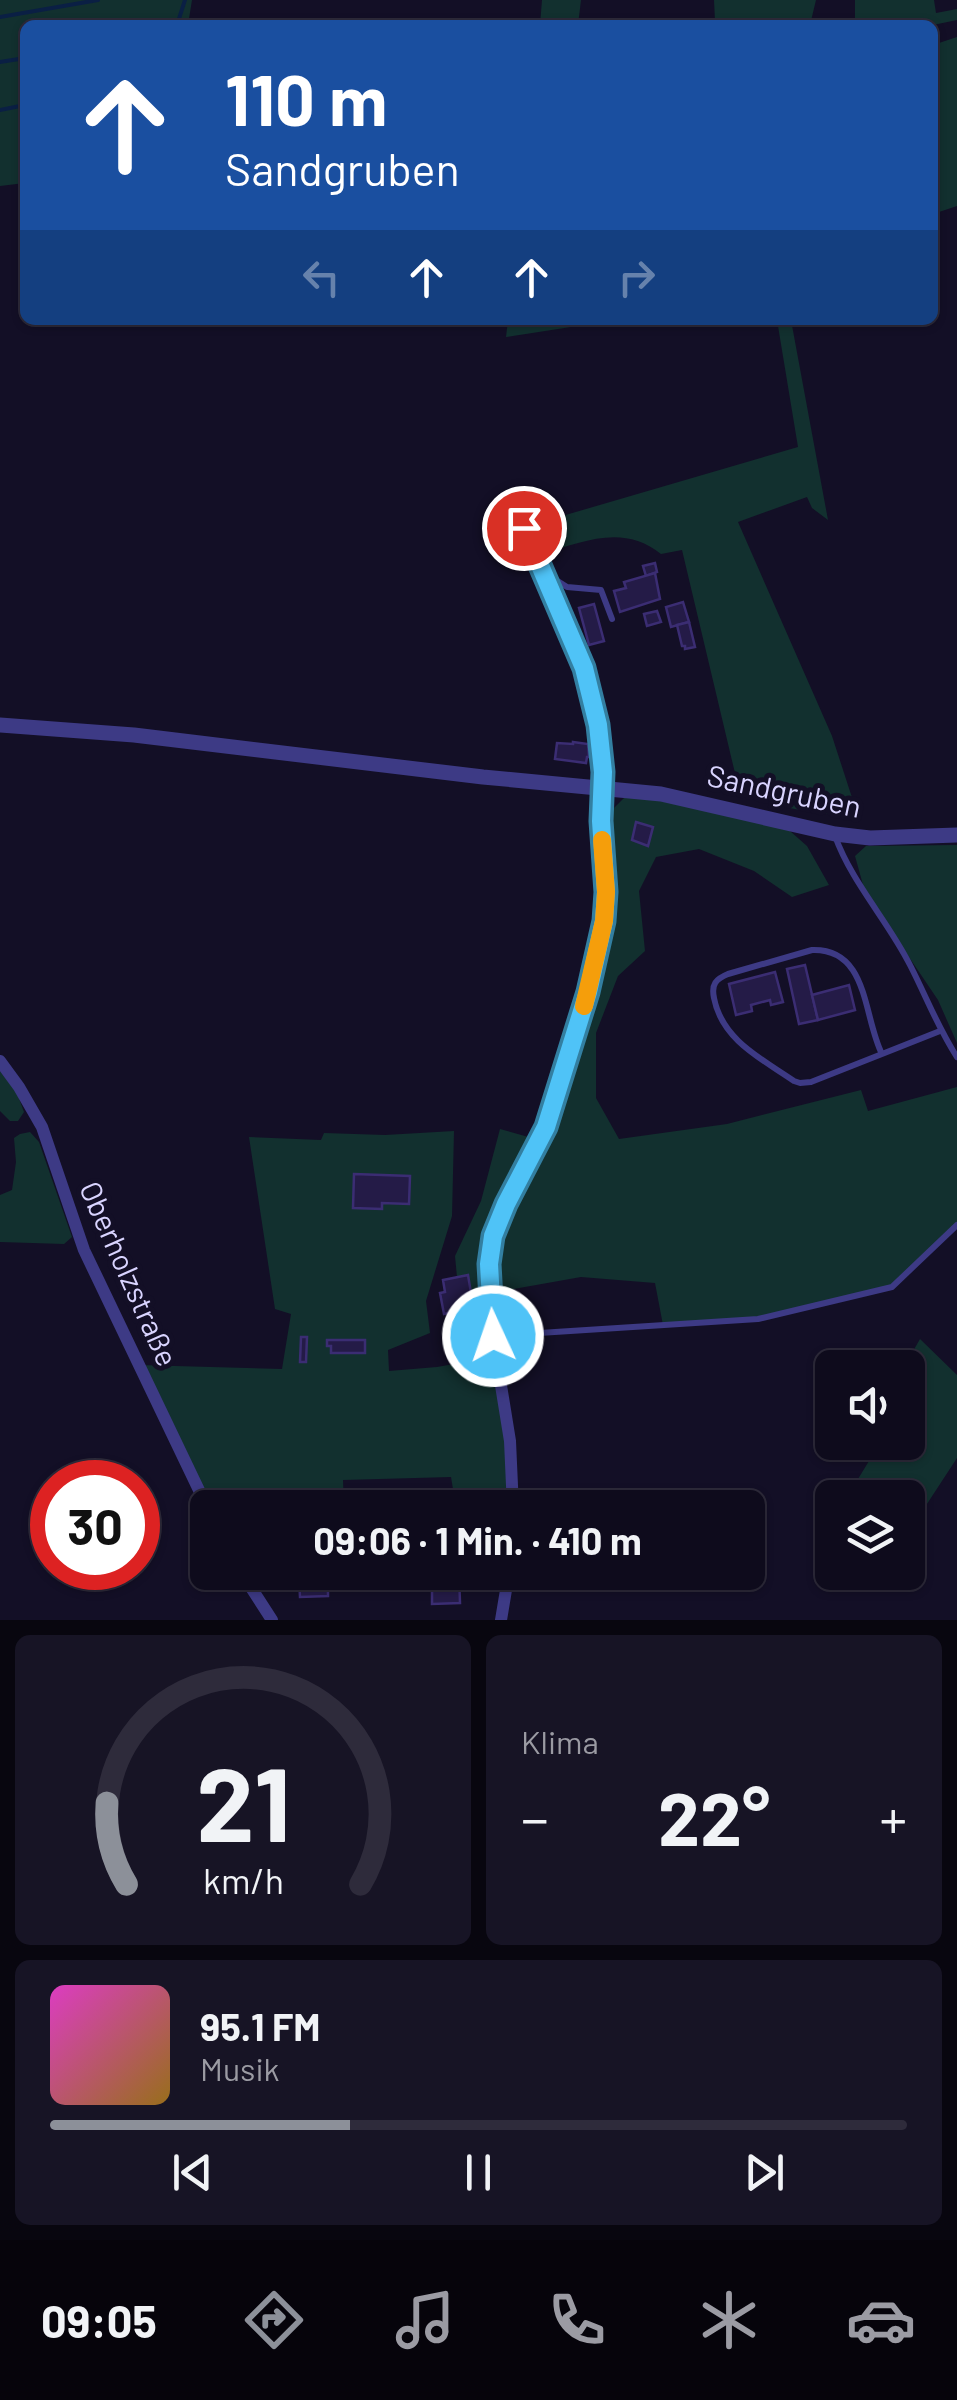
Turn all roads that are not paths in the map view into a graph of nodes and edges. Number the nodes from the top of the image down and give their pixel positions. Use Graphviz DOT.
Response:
graph roads {
  1 [pos="524,528"];
  2 [pos="544,573"];
  3 [pos="612,619"];
  4 [pos="0,725"];
  5 [pos="602,786"];
  6 [pos="835,834"];
  7 [pos="957,835"];
  8 [pos="940,1031"];
  9 [pos="882,1054"];
  10 [pos="957,1057"];
  11 [pos="0,1061"];
  12 [pos="957,1225"];
  13 [pos="493,1336"];
  14 [pos="199,1490"];
  15 [pos="512,1490"];
  16 [pos="253,1590"];
  17 [pos="506,1590"];
  18 [pos="272,1620"];
  19 [pos="501,1620"];
  1 -- 2 [label="street"];
  2 -- 3 [label="lane"];
  2 -- 5 [label="street"];
  4 -- 5 [label="street, Sandgruben"];
  5 -- 6 [label="street, Sandgruben"];
  5 -- 13 [label="street"];
  6 -- 7 [label="street, Sandgruben"];
  6 -- 8 [label="lane"];
  8 -- 9 [label="lane"];
  8 -- 10 [label="lane"];
  9 -- 9 [label="lane"];
  11 -- 14 [label="street, Oberholzstraße"];
  12 -- 13 [label="lane"];
  13 -- 15 [label="street"];
  16 -- 18 [label="street"];
  17 -- 19 [label="street"];
}
